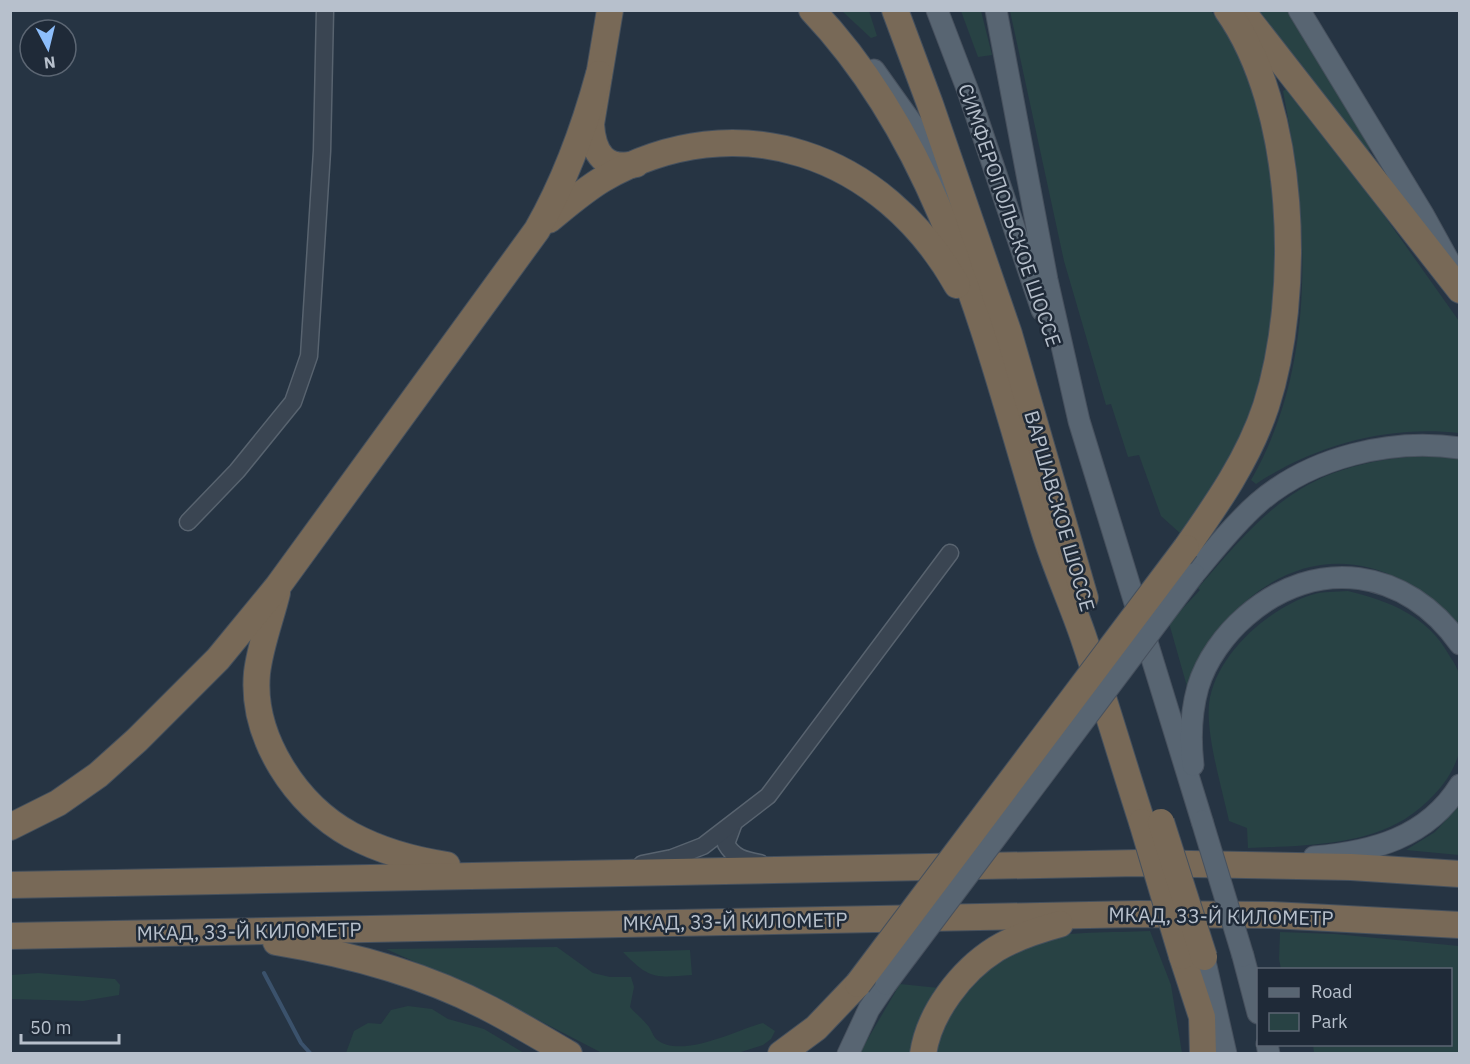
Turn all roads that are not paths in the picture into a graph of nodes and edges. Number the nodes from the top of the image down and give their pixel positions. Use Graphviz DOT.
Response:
graph roads {
  1 [pos="325,10"];
  2 [pos="610,10"];
  3 [pos="895,10"];
  4 [pos="937,10"];
  5 [pos="996,10"];
  6 [pos="1227,10"];
  7 [pos="1241,10"];
  8 [pos="1299,10"];
  9 [pos="815,14"];
  10 [pos="599,74"];
  11 [pos="944,143"];
  12 [pos="639,163"];
  13 [pos="959,214"];
  14 [pos="537,230"];
  15 [pos="1460,281"];
  16 [pos="1460,290"];
  17 [pos="970,293"];
  18 [pos="997,335"];
  19 [pos="1079,421"];
  20 [pos="1460,448"];
  21 [pos="188,522"];
  22 [pos="950,552"];
  23 [pos="279,586"];
  24 [pos="1460,644"];
  25 [pos="1460,785"];
  26 [pos="1202,821"];
  27 [pos="733,824"];
  28 [pos="10,827"];
  29 [pos="1206,863"];
  30 [pos="820,869"];
  31 [pos="584,873"];
  32 [pos="551,874"];
  33 [pos="1460,874"];
  34 [pos="10,885"];
  35 [pos="1138,914"];
  36 [pos="1460,925"];
  37 [pos="190,932"];
  38 [pos="10,936"];
  39 [pos="1193,957"];
  40 [pos="1257,1009"];
  41 [pos="1202,1017"];
  42 [pos="569,1053"];
  43 [pos="781,1053"];
  44 [pos="848,1053"];
  45 [pos="923,1053"];
  46 [pos="1203,1053"];
  47 [pos="1216,1053"];
  48 [pos="1226,1053"];
  1 -- 21 [label="street"];
  2 -- 10 [label="highway"];
  3 -- 11 [label="highway, СИМФЕРОПОЛЬСКОЕ ШОССЕ"];
  4 -- 19 [label="main road, СИМФЕРОПОЛЬСКОЕ ШОССЕ"];
  5 -- 19 [label="main road"];
  6 -- 43 [label="highway, bridge"];
  7 -- 16 [label="highway"];
  8 -- 15 [label="main road"];
  9 -- 13 [label="main road, ВАРШАВСКОЕ ШОССЕ"];
  9 -- 17 [label="highway"];
  10 -- 12 [label="highway"];
  10 -- 14 [label="highway"];
  11 -- 13 [label="street"];
  11 -- 18 [label="highway, СИМФЕРОПОЛЬСКОЕ ШОССЕ"];
  12 -- 14 [label="highway"];
  12 -- 18 [label="highway"];
  13 -- 17 [label="street"];
  13 -- 18 [label="main road, ВАРШАВСКОЕ ШОССЕ"];
  14 -- 23 [label="highway"];
  17 -- 18 [label="highway"];
  18 -- 39 [label="highway, ВАРШАВСКОЕ ШОССЕ, bridge"];
  19 -- 26 [label="main road"];
  20 -- 44 [label="main road, bridge"];
  22 -- 27 [label="street"];
  23 -- 28 [label="highway"];
  23 -- 32 [label="highway"];
  24 -- 26 [label="main road"];
  25 -- 29 [label="main road"];
  26 -- 40 [label="main road, bridge"];
  27 -- 30 [label="street"];
  27 -- 31 [label="street"];
  29 -- 30 [label="highway"];
  29 -- 33 [label="highway"];
  30 -- 31 [label="highway"];
  31 -- 32 [label="highway"];
  32 -- 34 [label="highway"];
  35 -- 36 [label="highway, МКАД, 33-Й КИЛОМЕТР"];
  35 -- 37 [label="highway, МКАД, 33-Й КИЛОМЕТР"];
  35 -- 45 [label="highway"];
  37 -- 38 [label="highway, МКАД, 33-Й КИЛОМЕТР"];
  37 -- 42 [label="highway"];
  39 -- 41 [label="highway"];
  39 -- 48 [label="main road, ВАРШАВСКОЕ ШОССЕ"];
  41 -- 46 [label="highway"];
  41 -- 47 [label="main road"];
}
